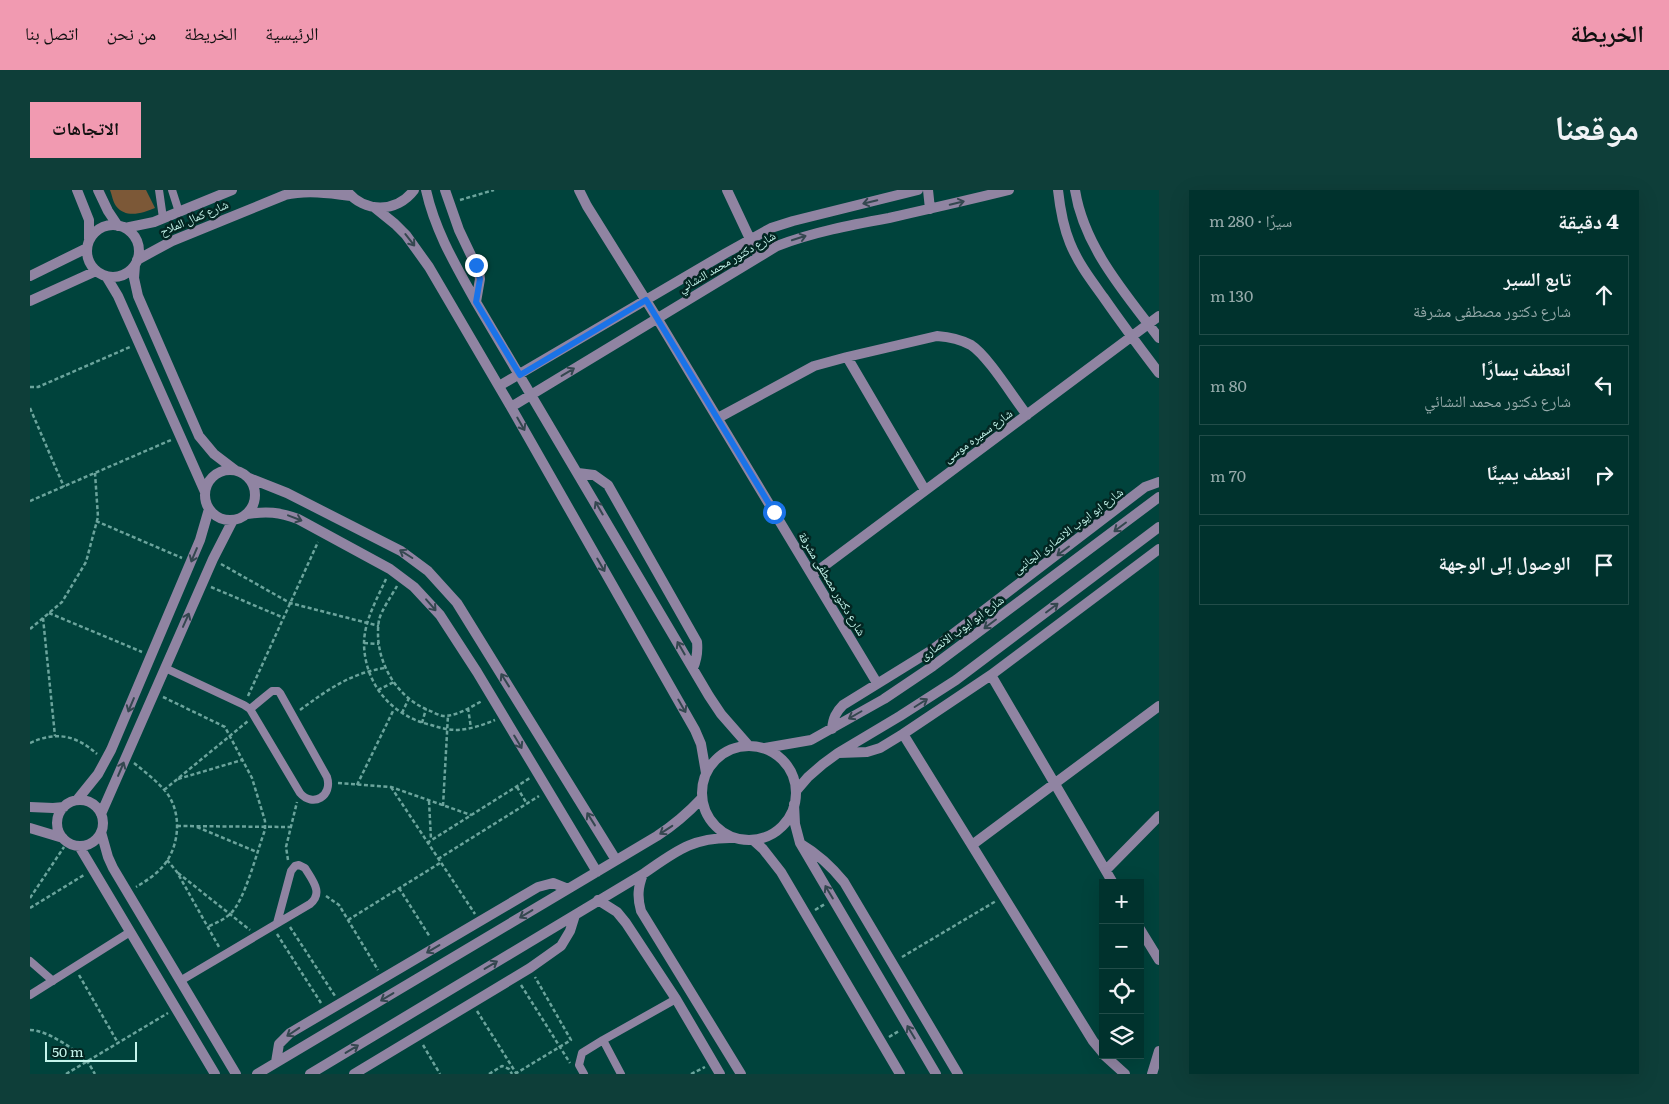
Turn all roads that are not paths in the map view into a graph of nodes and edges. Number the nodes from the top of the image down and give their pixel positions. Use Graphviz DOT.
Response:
graph roads {
  1 [pos="77,190"];
  2 [pos="98,190"];
  3 [pos="159,190"];
  4 [pos="172,190"];
  5 [pos="232,190"];
  6 [pos="414,190"];
  7 [pos="426,190"];
  8 [pos="445,190"];
  9 [pos="579,190"];
  10 [pos="727,190"];
  11 [pos="918,190"];
  12 [pos="928,190"];
  13 [pos="1009,190"];
  14 [pos="1058,190"];
  15 [pos="1075,190"];
  16 [pos="349,193"];
  17 [pos="374,207"];
  18 [pos="930,209"];
  19 [pos="179,212"];
  20 [pos="163,218"];
  21 [pos="121,227"];
  22 [pos="750,239"];
  23 [pos="88,244"];
  24 [pos="758,256"];
  25 [pos="136,263"];
  26 [pos="101,274"];
  27 [pos="30,276"];
  28 [pos="646,300"];
  29 [pos="30,301"];
  30 [pos="476,302"];
  31 [pos="1159,316"];
  32 [pos="657,318"];
  33 [pos="1149,324"];
  34 [pos="1131,337"];
  35 [pos="1159,338"];
  36 [pos="847,357"];
  37 [pos="1159,373"];
  38 [pos="520,375"];
  39 [pos="499,386"];
  40 [pos="532,394"];
  41 [pos="511,407"];
  42 [pos="1027,415"];
  43 [pos="718,418"];
  44 [pos="235,470"];
  45 [pos="578,473"];
  46 [pos="249,478"];
  47 [pos="1159,482"];
  48 [pos="925,490"];
  49 [pos="205,492"];
  50 [pos="1159,497"];
  51 [pos="209,509"];
  52 [pos="247,514"];
  53 [pos="233,520"];
  54 [pos="1159,527"];
  55 [pos="1159,549"];
  56 [pos="812,575"];
  57 [pos="165,668"];
  58 [pos="693,668"];
  59 [pos="991,675"];
  60 [pos="877,683"];
  61 [pos="1159,706"];
  62 [pos="250,710"];
  63 [pos="832,729"];
  64 [pos="903,734"];
  65 [pos="749,746"];
  66 [pos="765,748"];
  67 [pos="838,753"];
  68 [pos="706,773"];
  69 [pos="1055,784"];
  70 [pos="796,791"];
  71 [pos="702,798"];
  72 [pos="77,800"];
  73 [pos="794,804"];
  74 [pos="30,807"];
  75 [pos="64,807"];
  76 [pos="101,814"];
  77 [pos="1159,816"];
  78 [pos="30,828"];
  79 [pos="101,832"];
  80 [pos="733,838"];
  81 [pos="65,840"];
  82 [pos="753,840"];
  83 [pos="800,843"];
  84 [pos="972,845"];
  85 [pos="79,846"];
  86 [pos="616,860"];
  87 [pos="1106,870"];
  88 [pos="597,872"];
  89 [pos="643,874"];
  90 [pos="1111,879"];
  91 [pos="568,889"];
  92 [pos="598,900"];
  93 [pos="574,915"];
  94 [pos="278,923"];
  95 [pos="130,932"];
  96 [pos="1144,936"];
  97 [pos="1159,960"];
  98 [pos="30,961"];
  99 [pos="53,981"];
  100 [pos="180,981"];
  101 [pos="30,995"];
  102 [pos="676,999"];
  103 [pos="603,1040"];
  104 [pos="1099,1048"];
  105 [pos="1159,1051"];
  106 [pos="1109,1059"];
  107 [pos="276,1062"];
  108 [pos="215,1074"];
  109 [pos="236,1074"];
  110 [pos="257,1074"];
  111 [pos="310,1074"];
  112 [pos="354,1074"];
  113 [pos="584,1074"];
  114 [pos="621,1074"];
  115 [pos="720,1074"];
  116 [pos="741,1074"];
  117 [pos="900,1074"];
  118 [pos="936,1074"];
  119 [pos="958,1074"];
  120 [pos="1125,1074"];
  121 [pos="1152,1074"];
  1 -- 23 [label="street"];
  2 -- 21 [label="street"];
  3 -- 20 [label="lane"];
  4 -- 19 [label="lane"];
  5 -- 19 [label="street, شارع كمال الملاح"];
  6 -- 17 [label="street"];
  7 -- 30 [label="street"];
  8 -- 30 [label="street"];
  9 -- 28 [label="street, شارع دكتور مصطفى مشرفة"];
  10 -- 22 [label="street"];
  11 -- 22 [label="street, شارع دكتور محمد النشائي, one-way"];
  12 -- 18 [label="street"];
  18 -- 13 [label="street, شارع دكتور محمد النشائي, one-way"];
  14 -- 34 [label="street"];
  15 -- 33 [label="street"];
  16 -- 17 [label="street"];
  16 -- 25 [label="street, شارع كمال الملاح"];
  17 -- 39 [label="street, one-way"];
  24 -- 18 [label="street, شارع دكتور محمد النشائي, one-way"];
  19 -- 20 [label="street, شارع كمال الملاح"];
  20 -- 21 [label="street, شارع كمال الملاح"];
  21 -- 23 [label="street"];
  21 -- 25 [label="street"];
  22 -- 24 [label="street"];
  22 -- 28 [label="street, شارع دكتور محمد النشائي"];
  23 -- 26 [label="street"];
  23 -- 27 [label="street"];
  24 -- 32 [label="street, شارع دكتور محمد النشائي"];
  25 -- 26 [label="street"];
  25 -- 44 [label="street"];
  26 -- 29 [label="street"];
  26 -- 49 [label="street"];
  28 -- 32 [label="street, شارع دكتور مصطفى مشرفة"];
  28 -- 38 [label="street, شارع دكتور محمد النشائي"];
  30 -- 38 [label="street"];
  31 -- 33 [label="street, شارع سميره موسى"];
  40 -- 32 [label="street, شارع دكتور محمد النشائي, one-way"];
  32 -- 43 [label="street, شارع دكتور مصطفى مشرفة"];
  33 -- 34 [label="street, شارع سميره موسى"];
  33 -- 35 [label="street"];
  34 -- 37 [label="street"];
  34 -- 42 [label="street, شارع سميره موسى"];
  36 -- 42 [label="street"];
  36 -- 43 [label="street"];
  36 -- 48 [label="street"];
  38 -- 39 [label="street, شارع دكتور محمد النشائي"];
  38 -- 40 [label="street"];
  39 -- 41 [label="street"];
  40 -- 41 [label="street, شارع دكتور محمد النشائي"];
  40 -- 45 [label="street"];
  41 -- 68 [label="street, one-way"];
  42 -- 48 [label="street, شارع سميره موسى"];
  43 -- 56 [label="street, شارع دكتور مصطفى مشرفة"];
  44 -- 46 [label="street"];
  44 -- 49 [label="street"];
  58 -- 45 [label="street, one-way"];
  45 -- 58 [label="street"];
  46 -- 52 [label="street"];
  86 -- 46 [label="street, one-way"];
  47 -- 60 [label="street, شارع ابو ايوب الانصارى الجانبى, one-way"];
  48 -- 56 [label="street, شارع سميره موسى"];
  49 -- 51 [label="street"];
  50 -- 63 [label="street, شارع ابو ايوب الانصارى, one-way"];
  51 -- 53 [label="street"];
  51 -- 72 [label="street, one-way"];
  52 -- 53 [label="street"];
  52 -- 88 [label="street, one-way"];
  57 -- 53 [label="street, one-way"];
  67 -- 54 [label="street, one-way"];
  55 -- 59 [label="street"];
  56 -- 60 [label="street, شارع دكتور مصطفى مشرفة"];
  57 -- 62 [label="lane"];
  76 -- 57 [label="street, one-way"];
  58 -- 65 [label="street"];
  59 -- 64 [label="street"];
  59 -- 69 [label="street"];
  60 -- 63 [label="street, شارع ابو ايوب الانصارى الجانبى"];
  61 -- 69 [label="street"];
  62 -- 62 [label="lane"];
  63 -- 66 [label="street, شارع ابو ايوب الانصارى"];
  64 -- 67 [label="street"];
  64 -- 84 [label="street"];
  65 -- 66 [label="street"];
  65 -- 68 [label="street"];
  66 -- 70 [label="street"];
  67 -- 70 [label="street"];
  68 -- 71 [label="street"];
  69 -- 84 [label="street"];
  69 -- 87 [label="street"];
  70 -- 73 [label="street"];
  71 -- 80 [label="street"];
  71 -- 86 [label="street, one-way"];
  72 -- 75 [label="street"];
  72 -- 76 [label="street"];
  73 -- 82 [label="street"];
  73 -- 83 [label="street"];
  74 -- 75 [label="street"];
  75 -- 81 [label="street"];
  76 -- 79 [label="street"];
  77 -- 87 [label="street"];
  78 -- 81 [label="street"];
  79 -- 85 [label="street"];
  79 -- 100 [label="street"];
  80 -- 82 [label="street"];
  80 -- 89 [label="street"];
  81 -- 85 [label="street"];
  82 -- 117 [label="street"];
  118 -- 83 [label="street, one-way"];
  83 -- 119 [label="street"];
  84 -- 104 [label="street"];
  85 -- 95 [label="street"];
  86 -- 88 [label="street"];
  87 -- 90 [label="street"];
  88 -- 91 [label="street"];
  89 -- 92 [label="street"];
  89 -- 116 [label="street"];
  91 -- 107 [label="street, one-way"];
  91 -- 107 [label="street, one-way"];
  92 -- 93 [label="street"];
  92 -- 102 [label="street"];
  111 -- 93 [label="street, one-way"];
  93 -- 112 [label="street"];
  94 -- 94 [label="lane"];
  94 -- 100 [label="lane"];
  95 -- 99 [label="lane"];
  95 -- 108 [label="street"];
  96 -- 97 [label="street"];
  98 -- 99 [label="lane"];
  99 -- 101 [label="lane"];
  100 -- 109 [label="street"];
  102 -- 103 [label="lane"];
  102 -- 115 [label="street"];
  103 -- 113 [label="lane"];
  103 -- 114 [label="lane"];
  105 -- 121 [label="street"];
  106 -- 120 [label="street"];
  107 -- 110 [label="street"];
}
